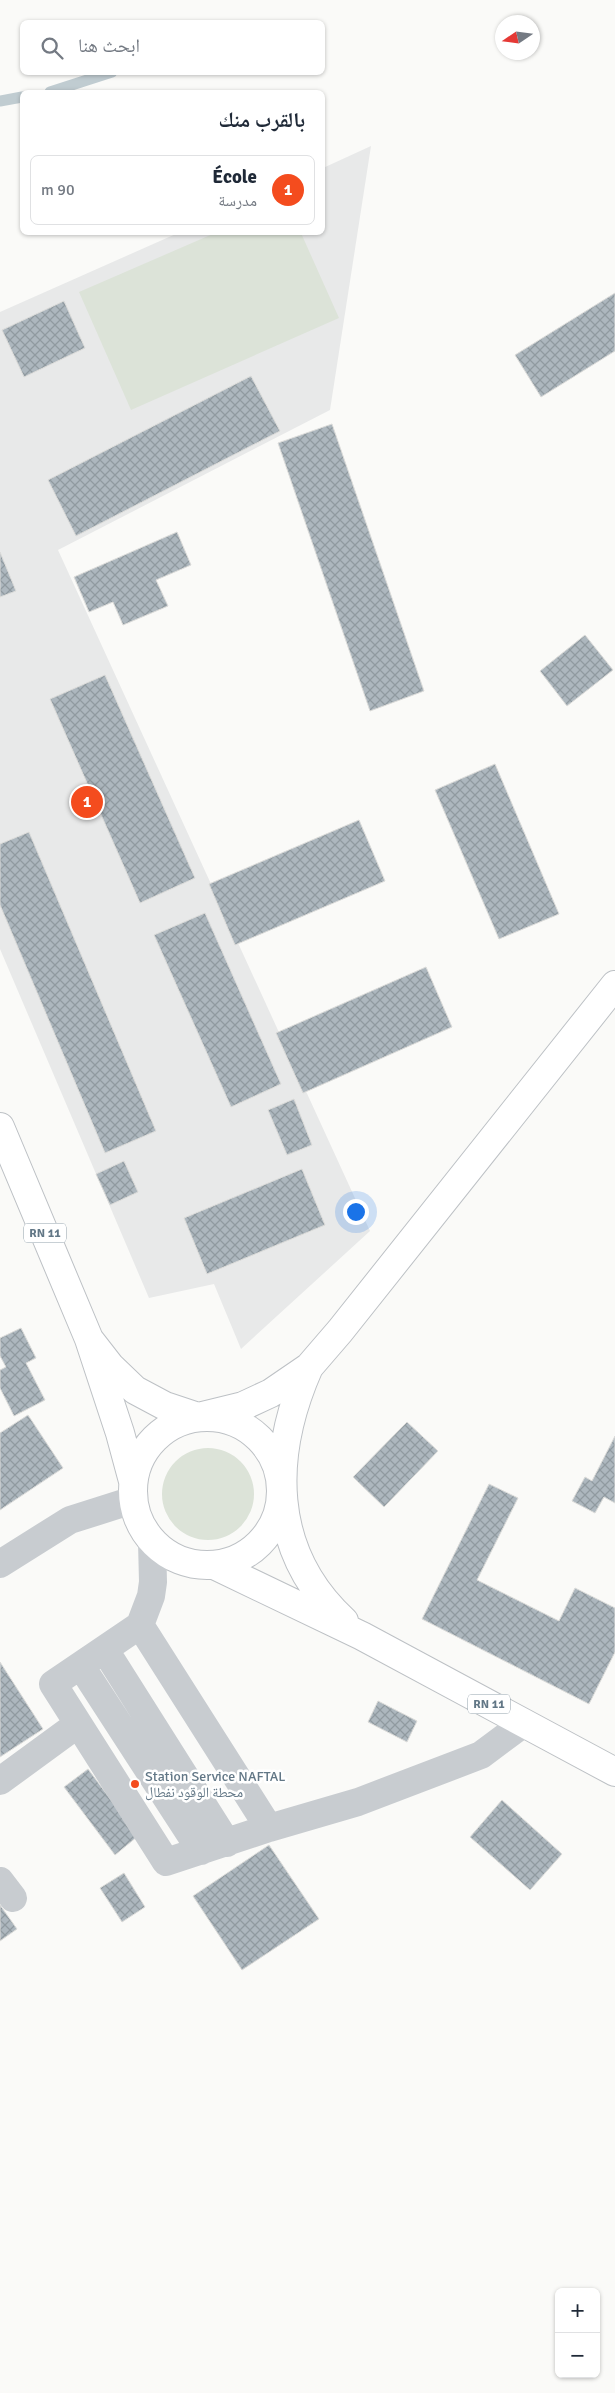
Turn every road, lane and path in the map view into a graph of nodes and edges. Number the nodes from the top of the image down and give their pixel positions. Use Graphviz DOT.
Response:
graph roads {
  1 [pos="615,986"];
  2 [pos="0,1127"];
  3 [pos="89,1339"];
  4 [pos="309,1367"];
  5 [pos="198,1417"];
  6 [pos="133,1490"];
  7 [pos="282,1495"];
  8 [pos="152,1542"];
  9 [pos="0,1564"];
  10 [pos="216,1566"];
  11 [pos="140,1625"];
  12 [pos="362,1636"];
  13 [pos="104,1650"];
  14 [pos="81,1666"];
  15 [pos="524,1723"];
  16 [pos="78,1724"];
  17 [pos="615,1772"];
  18 [pos="0,1782"];
  19 [pos="269,1828"];
  20 [pos="228,1843"];
  21 [pos="201,1851"];
  1 -- 4 [label="main road"];
  2 -- 3 [label="main road, RN 11"];
  3 -- 5 [label="main road"];
  3 -- 6 [label="main road"];
  4 -- 5 [label="main road"];
  4 -- 7 [label="main road"];
  5 -- 6 [label="main road"];
  5 -- 7 [label="main road"];
  6 -- 8 [label="main road"];
  6 -- 9 [label="street"];
  7 -- 10 [label="main road"];
  7 -- 12 [label="main road"];
  8 -- 10 [label="main road"];
  8 -- 11 [label="street"];
  10 -- 12 [label="main road, RN 11"];
  11 -- 13 [label="street"];
  11 -- 19 [label="street"];
  12 -- 15 [label="main road, RN 11"];
  13 -- 14 [label="street"];
  13 -- 20 [label="street"];
  14 -- 16 [label="street"];
  14 -- 21 [label="street"];
  15 -- 17 [label="main road, RN 11"];
  15 -- 19 [label="street"];
  16 -- 18 [label="street"];
  16 -- 21 [label="street"];
  19 -- 20 [label="street"];
  20 -- 21 [label="street"];
}
